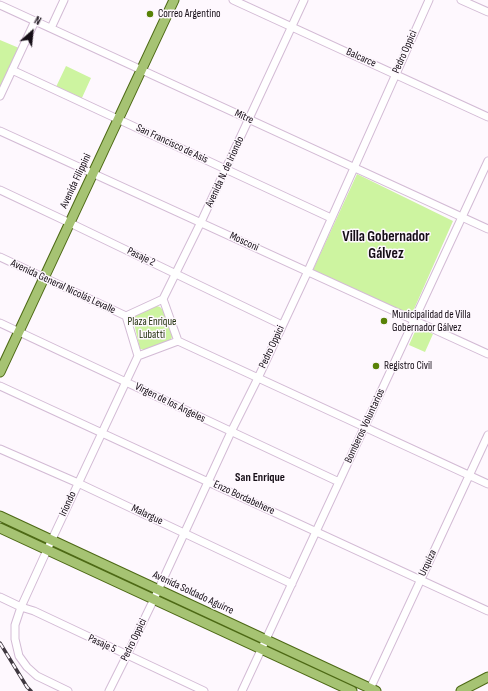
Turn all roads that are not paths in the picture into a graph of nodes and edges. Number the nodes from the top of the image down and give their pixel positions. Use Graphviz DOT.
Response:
graph roads {
  1 [pos="64,0"];
  2 [pos="174,0"];
  3 [pos="234,0"];
  4 [pos="304,0"];
  5 [pos="428,0"];
  6 [pos="462,0"];
  7 [pos="0,4"];
  8 [pos="488,12"];
  9 [pos="35,21"];
  10 [pos="291,27"];
  11 [pos="51,28"];
  12 [pos="12,70"];
  13 [pos="141,70"];
  14 [pos="396,74"];
  15 [pos="0,96"];
  16 [pos="488,117"];
  17 [pos="118,119"];
  18 [pos="249,120"];
  19 [pos="0,131"];
  20 [pos="488,162"];
  21 [pos="354,168"];
  22 [pos="226,169"];
  23 [pos="93,173"];
  24 [pos="0,190"];
  25 [pos="462,217"];
  26 [pos="331,218"];
  27 [pos="201,222"];
  28 [pos="70,223"];
  29 [pos="488,229"];
  30 [pos="0,257"];
  31 [pos="308,271"];
  32 [pos="176,274"];
  33 [pos="44,278"];
  34 [pos="163,299"];
  35 [pos="126,316"];
  36 [pos="414,320"];
  37 [pos="0,323"];
  38 [pos="282,325"];
  39 [pos="19,332"];
  40 [pos="178,341"];
  41 [pos="488,354"];
  42 [pos="138,356"];
  43 [pos="0,372"];
  44 [pos="258,378"];
  45 [pos="126,382"];
  46 [pos="0,386"];
  47 [pos="365,427"];
  48 [pos="231,432"];
  49 [pos="102,433"];
  50 [pos="488,435"];
  51 [pos="0,449"];
  52 [pos="469,476"];
  53 [pos="208,482"];
  54 [pos="339,482"];
  55 [pos="78,483"];
  56 [pos="488,484"];
  57 [pos="0,516"];
  58 [pos="0,528"];
  59 [pos="316,532"];
  60 [pos="184,533"];
  61 [pos="51,540"];
  62 [pos="47,550"];
  63 [pos="420,580"];
  64 [pos="292,584"];
  65 [pos="159,590"];
  66 [pos="0,597"];
  67 [pos="154,599"];
  68 [pos="21,607"];
  69 [pos="488,611"];
  70 [pos="266,640"];
  71 [pos="262,649"];
  72 [pos="127,656"];
  73 [pos="488,677"];
  74 [pos="372,690"];
  75 [pos="68,691"];
  76 [pos="108,691"];
  77 [pos="204,691"];
  78 [pos="242,691"];
  79 [pos="352,691"];
  80 [pos="461,691"];
  1 -- 11 [label="street"];
  2 -- 13 [label="main road, Avenida Filippini"];
  3 -- 10 [label="street, Balcarce"];
  4 -- 10 [label="street, Avenida N. de Iriondo"];
  5 -- 14 [label="street, Pedro Oppici"];
  6 -- 8 [label="street"];
  7 -- 9 [label="street, Mitre"];
  9 -- 11 [label="street, Mitre"];
  9 -- 12 [label="street"];
  10 -- 14 [label="street, Balcarce"];
  10 -- 18 [label="street, Avenida N. de Iriondo"];
  11 -- 13 [label="street, Mitre"];
  12 -- 15 [label="street"];
  12 -- 17 [label="street, San Francisco de Asis"];
  13 -- 17 [label="main road, Avenida Filippini"];
  13 -- 18 [label="street, Mitre"];
  14 -- 16 [label="street, Balcarce"];
  14 -- 21 [label="street, Pedro Oppici"];
  17 -- 22 [label="street, San Francisco de Asis"];
  17 -- 23 [label="main road, Avenida Filippini"];
  18 -- 21 [label="street, Mitre"];
  18 -- 22 [label="street, Avenida N. de Iriondo"];
  19 -- 23 [label="street, Mosconi"];
  20 -- 25 [label="street, Bomberos Voluntarios"];
  21 -- 25 [label="street, Mitre"];
  21 -- 26 [label="street, Pedro Oppici"];
  22 -- 26 [label="street, San Francisco de Asis"];
  22 -- 27 [label="street, Avenida N. de Iriondo"];
  23 -- 27 [label="street, Mosconi"];
  23 -- 28 [label="main road, Avenida Filippini"];
  24 -- 28 [label="street, Pasaje 2"];
  25 -- 29 [label="street, Mitre"];
  25 -- 36 [label="street, Bomberos Voluntarios"];
  26 -- 31 [label="street, Pedro Oppici"];
  27 -- 31 [label="street, Mosconi"];
  27 -- 32 [label="street, Avenida N. de Iriondo"];
  28 -- 32 [label="street, Pasaje 2"];
  28 -- 33 [label="main road, Avenida Filippini"];
  30 -- 33 [label="street, Avenida General Nicolás Levalle"];
  31 -- 36 [label="street, Mosconi"];
  31 -- 38 [label="street, Pedro Oppici"];
  32 -- 34 [label="street, Avenida N. de Iriondo"];
  32 -- 38 [label="street, Pasaje 2"];
  33 -- 35 [label="street, Avenida General Nicolás Levalle"];
  33 -- 39 [label="main road, Avenida Filippini"];
  34 -- 35 [label="street"];
  34 -- 40 [label="street"];
  35 -- 42 [label="street"];
  36 -- 41 [label="street, Mosconi"];
  36 -- 47 [label="street, Bomberos Voluntarios"];
  37 -- 39 [label="street, Virgen de los Ángeles"];
  38 -- 44 [label="street, Pedro Oppici"];
  39 -- 43 [label="main road, Avenida Filippini"];
  39 -- 45 [label="street, Virgen de los Ángeles"];
  40 -- 42 [label="street"];
  40 -- 44 [label="street"];
  42 -- 45 [label="street, Iriondo"];
  44 -- 47 [label="street"];
  44 -- 48 [label="street, Pedro Oppici"];
  45 -- 48 [label="street, Virgen de los Ángeles"];
  45 -- 49 [label="street, Iriondo"];
  46 -- 49 [label="street, Enzo Bordabehere"];
  47 -- 52 [label="street"];
  47 -- 54 [label="street, Bomberos Voluntarios"];
  48 -- 53 [label="street, Pedro Oppici"];
  48 -- 54 [label="street, Virgen de los Ángeles"];
  49 -- 53 [label="street, Enzo Bordabehere"];
  49 -- 55 [label="street, Iriondo"];
  50 -- 52 [label="street, Urquiza"];
  51 -- 55 [label="street, Malargue"];
  52 -- 56 [label="street"];
  52 -- 63 [label="street, Urquiza"];
  53 -- 59 [label="street, Enzo Bordabehere"];
  53 -- 60 [label="street, Pedro Oppici"];
  54 -- 59 [label="street, Bomberos Voluntarios"];
  55 -- 60 [label="street, Malargue"];
  55 -- 61 [label="street, Iriondo"];
  57 -- 61 [label="main road, Avenida Soldado Aguirre"];
  58 -- 62 [label="main road, Avenida Soldado Aguirre"];
  59 -- 63 [label="street, Enzo Bordabehere"];
  59 -- 64 [label="street, Bomberos Voluntarios"];
  60 -- 64 [label="street, Malargue"];
  60 -- 65 [label="street, Pedro Oppici"];
  61 -- 62 [label="street, Iriondo"];
  61 -- 65 [label="main road, Avenida Soldado Aguirre"];
  62 -- 67 [label="main road, Avenida Soldado Aguirre"];
  62 -- 68 [label="street, Iriondo"];
  63 -- 69 [label="street, Enzo Bordabehere"];
  63 -- 74 [label="street, Urquiza"];
  64 -- 70 [label="street, Bomberos Voluntarios"];
  65 -- 67 [label="street, Pedro Oppici"];
  65 -- 70 [label="main road, Avenida Soldado Aguirre"];
  66 -- 68 [label="street, Pasaje 5"];
  67 -- 71 [label="main road, Avenida Soldado Aguirre"];
  67 -- 72 [label="street, Pedro Oppici"];
  68 -- 72 [label="street, Pasaje 5"];
  68 -- 75 [label="street, Iriondo"];
  70 -- 71 [label="street, Bomberos Voluntarios"];
  70 -- 74 [label="main road, Avenida Soldado Aguirre"];
  71 -- 78 [label="street, Bomberos Voluntarios"];
  71 -- 79 [label="main road, Avenida Soldado Aguirre"];
  72 -- 76 [label="street, Pedro Oppici"];
  72 -- 77 [label="street, Pasaje 5"];
  73 -- 80 [label="main road"];
}
